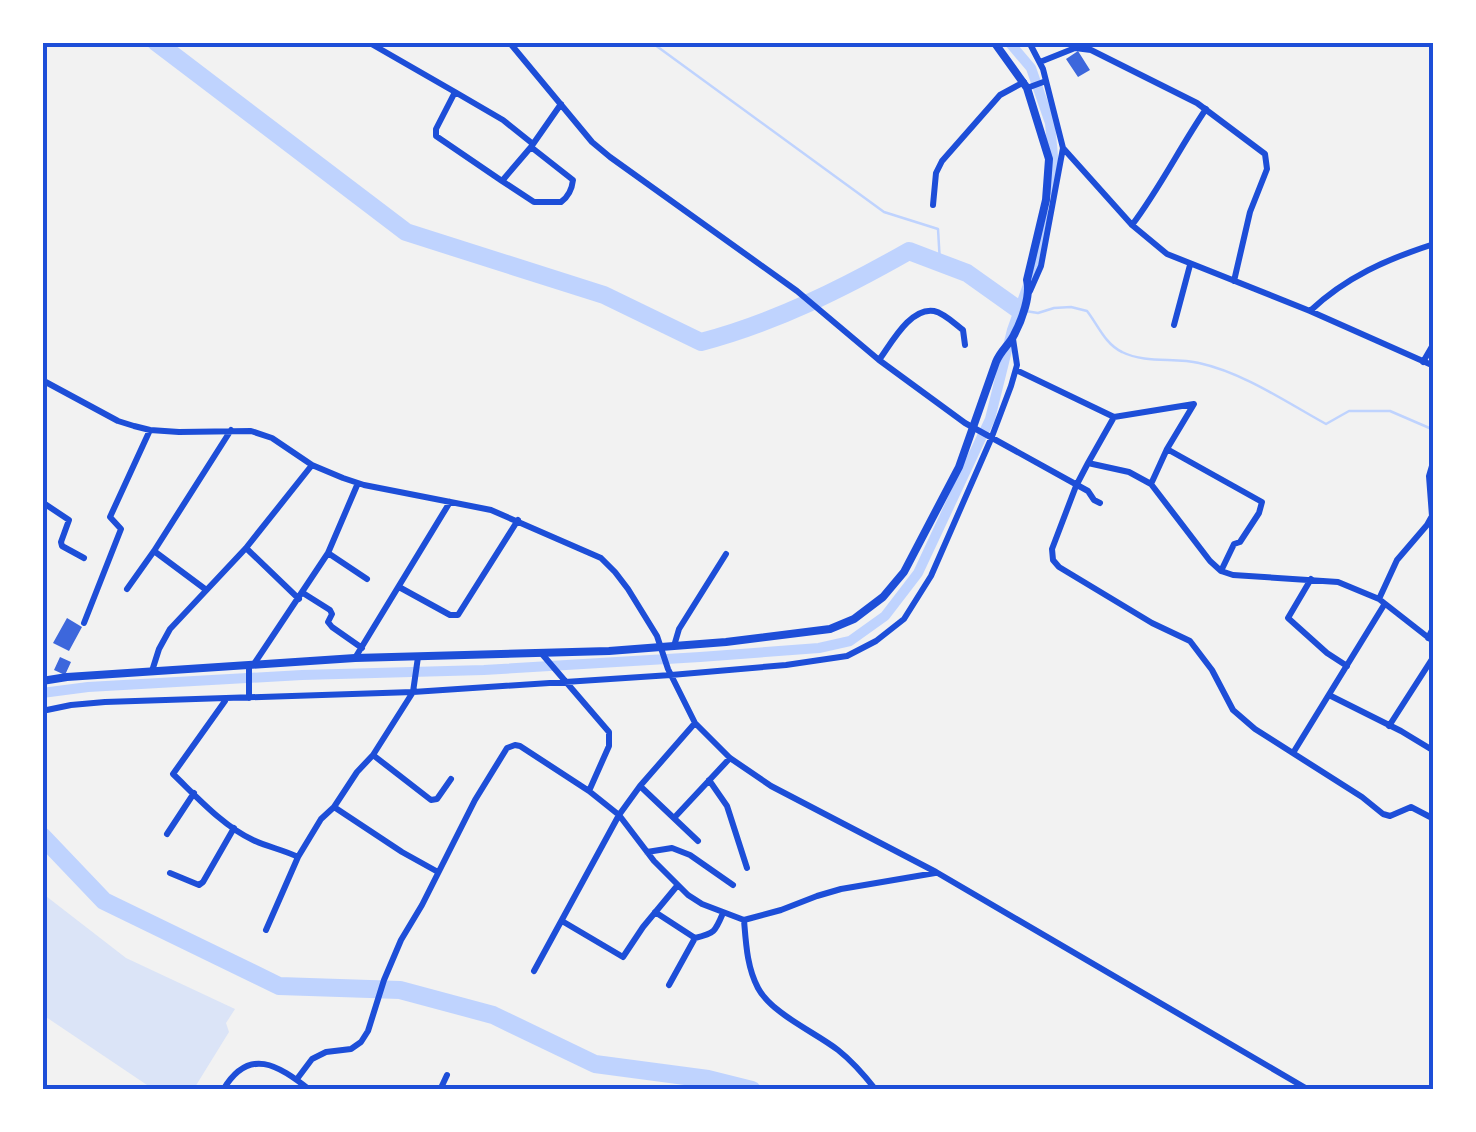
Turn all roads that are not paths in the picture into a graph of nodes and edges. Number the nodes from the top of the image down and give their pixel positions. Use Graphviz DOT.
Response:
graph roads {
  1 [pos="368,42"];
  2 [pos="508,42"];
  3 [pos="994,42"];
  4 [pos="1029,42"];
  5 [pos="1040,62"];
  6 [pos="1044,81"];
  7 [pos="1027,85"];
  8 [pos="454,92"];
  9 [pos="561,104"];
  10 [pos="1206,109"];
  11 [pos="532,146"];
  12 [pos="1063,148"];
  13 [pos="502,181"];
  14 [pos="933,205"];
  15 [pos="1132,225"];
  16 [pos="1434,244"];
  17 [pos="1190,264"];
  18 [pos="1234,281"];
  19 [pos="1028,289"];
  20 [pos="1310,311"];
  21 [pos="1174,325"];
  22 [pos="1014,336"];
  23 [pos="1434,343"];
  24 [pos="965,345"];
  25 [pos="878,360"];
  26 [pos="1423,362"];
  27 [pos="1434,366"];
  28 [pos="1016,370"];
  29 [pos="42,380"];
  30 [pos="1114,417"];
  31 [pos="975,428"];
  32 [pos="150,430"];
  33 [pos="232,430"];
  34 [pos="990,439"];
  35 [pos="1168,448"];
  36 [pos="1434,458"];
  37 [pos="1088,464"];
  38 [pos="312,465"];
  39 [pos="358,483"];
  40 [pos="1151,484"];
  41 [pos="1076,486"];
  42 [pos="42,502"];
  43 [pos="450,502"];
  44 [pos="1100,503"];
  45 [pos="518,520"];
  46 [pos="246,548"];
  47 [pos="154,551"];
  48 [pos="328,553"];
  49 [pos="726,554"];
  50 [pos="84,558"];
  51 [pos="1221,571"];
  52 [pos="367,580"];
  53 [pos="1312,580"];
  54 [pos="399,587"];
  55 [pos="127,589"];
  56 [pos="206,589"];
  57 [pos="301,596"];
  58 [pos="1382,602"];
  59 [pos="84,623"];
  60 [pos="1434,626"];
  61 [pos="1431,640"];
  62 [pos="674,646"];
  63 [pos="362,648"];
  64 [pos="661,648"];
  65 [pos="1434,656"];
  66 [pos="418,657"];
  67 [pos="543,657"];
  68 [pos="356,658"];
  69 [pos="1347,666"];
  70 [pos="250,668"];
  71 [pos="152,671"];
  72 [pos="670,672"];
  73 [pos="562,679"];
  74 [pos="42,680"];
  75 [pos="413,689"];
  76 [pos="249,695"];
  77 [pos="1329,695"];
  78 [pos="225,700"];
  79 [pos="42,711"];
  80 [pos="695,723"];
  81 [pos="1389,726"];
  82 [pos="1434,751"];
  83 [pos="1293,754"];
  84 [pos="373,755"];
  85 [pos="730,758"];
  86 [pos="451,779"];
  87 [pos="709,780"];
  88 [pos="640,786"];
  89 [pos="589,791"];
  90 [pos="194,794"];
  91 [pos="334,807"];
  92 [pos="619,815"];
  93 [pos="674,818"];
  94 [pos="1434,819"];
  95 [pos="234,828"];
  96 [pos="167,834"];
  97 [pos="698,841"];
  98 [pos="648,852"];
  99 [pos="298,857"];
  100 [pos="747,868"];
  101 [pos="438,872"];
  102 [pos="936,872"];
  103 [pos="170,873"];
  104 [pos="733,884"];
  105 [pos="677,886"];
  106 [pos="655,912"];
  107 [pos="723,913"];
  108 [pos="562,920"];
  109 [pos="744,920"];
  110 [pos="266,930"];
  111 [pos="695,938"];
  112 [pos="534,971"];
  113 [pos="669,985"];
  114 [pos="447,1075"];
  115 [pos="297,1080"];
  116 [pos="223,1090"];
  117 [pos="310,1090"];
  118 [pos="440,1090"];
  119 [pos="876,1090"];
  120 [pos="1309,1090"];
  1 -- 8 [label="street"];
  2 -- 9 [label="street"];
  3 -- 7 [label="street"];
  4 -- 5 [label="street"];
  5 -- 6 [label="street"];
  5 -- 10 [label="street"];
  6 -- 7 [label="street"];
  6 -- 12 [label="street"];
  7 -- 14 [label="street"];
  7 -- 19 [label="street"];
  8 -- 11 [label="street"];
  8 -- 13 [label="street"];
  9 -- 11 [label="street"];
  9 -- 25 [label="street"];
  10 -- 15 [label="street"];
  10 -- 18 [label="street"];
  11 -- 13 [label="street"];
  11 -- 13 [label="street"];
  12 -- 15 [label="street"];
  12 -- 19 [label="street"];
  15 -- 17 [label="street"];
  16 -- 20 [label="street"];
  17 -- 18 [label="street"];
  17 -- 21 [label="street"];
  18 -- 20 [label="street"];
  19 -- 22 [label="street"];
  20 -- 26 [label="street"];
  22 -- 28 [label="street"];
  22 -- 31 [label="street"];
  23 -- 26 [label="street"];
  24 -- 25 [label="street"];
  25 -- 31 [label="street"];
  26 -- 27 [label="street"];
  28 -- 30 [label="street"];
  28 -- 34 [label="street"];
  29 -- 32 [label="street"];
  30 -- 35 [label="street"];
  30 -- 37 [label="street"];
  31 -- 34 [label="street"];
  31 -- 62 [label="street"];
  32 -- 33 [label="street"];
  32 -- 59 [label="street"];
  33 -- 38 [label="street"];
  33 -- 47 [label="street"];
  34 -- 41 [label="street"];
  34 -- 72 [label="street"];
  35 -- 40 [label="street"];
  35 -- 51 [label="street"];
  36 -- 58 [label="street"];
  37 -- 40 [label="street"];
  37 -- 41 [label="street"];
  38 -- 39 [label="street"];
  38 -- 46 [label="street"];
  39 -- 43 [label="street"];
  39 -- 48 [label="street"];
  40 -- 51 [label="street"];
  41 -- 44 [label="street"];
  41 -- 83 [label="street"];
  42 -- 50 [label="street"];
  43 -- 45 [label="street"];
  43 -- 54 [label="street"];
  45 -- 54 [label="street"];
  45 -- 64 [label="street"];
  46 -- 56 [label="street"];
  46 -- 57 [label="street"];
  47 -- 55 [label="street"];
  47 -- 56 [label="street"];
  48 -- 52 [label="street"];
  48 -- 57 [label="street"];
  49 -- 62 [label="street"];
  51 -- 53 [label="street"];
  53 -- 58 [label="street"];
  53 -- 69 [label="street"];
  54 -- 63 [label="street"];
  56 -- 71 [label="street"];
  57 -- 63 [label="street"];
  57 -- 70 [label="street"];
  58 -- 61 [label="street"];
  58 -- 69 [label="street"];
  60 -- 61 [label="street"];
  62 -- 64 [label="street"];
  63 -- 68 [label="street"];
  64 -- 67 [label="street"];
  64 -- 72 [label="street"];
  65 -- 81 [label="street"];
  66 -- 67 [label="street"];
  66 -- 68 [label="street"];
  66 -- 75 [label="street"];
  67 -- 73 [label="street"];
  68 -- 70 [label="street"];
  69 -- 77 [label="street"];
  70 -- 71 [label="street"];
  70 -- 76 [label="street"];
  71 -- 74 [label="street"];
  72 -- 73 [label="street"];
  72 -- 80 [label="street"];
  73 -- 75 [label="street"];
  73 -- 89 [label="street"];
  75 -- 76 [label="street"];
  75 -- 84 [label="street"];
  76 -- 78 [label="street"];
  77 -- 81 [label="street"];
  77 -- 83 [label="street"];
  78 -- 79 [label="street"];
  78 -- 90 [label="street"];
  80 -- 85 [label="street"];
  80 -- 88 [label="street"];
  81 -- 82 [label="street"];
  83 -- 94 [label="street"];
  84 -- 86 [label="street"];
  84 -- 91 [label="street"];
  85 -- 87 [label="street"];
  85 -- 102 [label="street"];
  87 -- 93 [label="street"];
  87 -- 100 [label="street"];
  88 -- 92 [label="street"];
  88 -- 93 [label="street"];
  89 -- 92 [label="street"];
  89 -- 101 [label="street"];
  90 -- 95 [label="street"];
  90 -- 96 [label="street"];
  91 -- 99 [label="street"];
  91 -- 101 [label="street"];
  92 -- 98 [label="street"];
  92 -- 108 [label="street"];
  93 -- 97 [label="street"];
  95 -- 99 [label="street"];
  95 -- 103 [label="street"];
  98 -- 104 [label="street"];
  98 -- 105 [label="street"];
  99 -- 110 [label="street"];
  101 -- 115 [label="street"];
  102 -- 109 [label="street"];
  102 -- 120 [label="street"];
  105 -- 106 [label="street"];
  105 -- 107 [label="street"];
  106 -- 108 [label="street"];
  106 -- 111 [label="street"];
  107 -- 109 [label="street"];
  107 -- 111 [label="street"];
  108 -- 112 [label="street"];
  109 -- 119 [label="street"];
  111 -- 113 [label="street"];
  114 -- 118 [label="street"];
  115 -- 116 [label="street"];
  115 -- 117 [label="street"];
}
